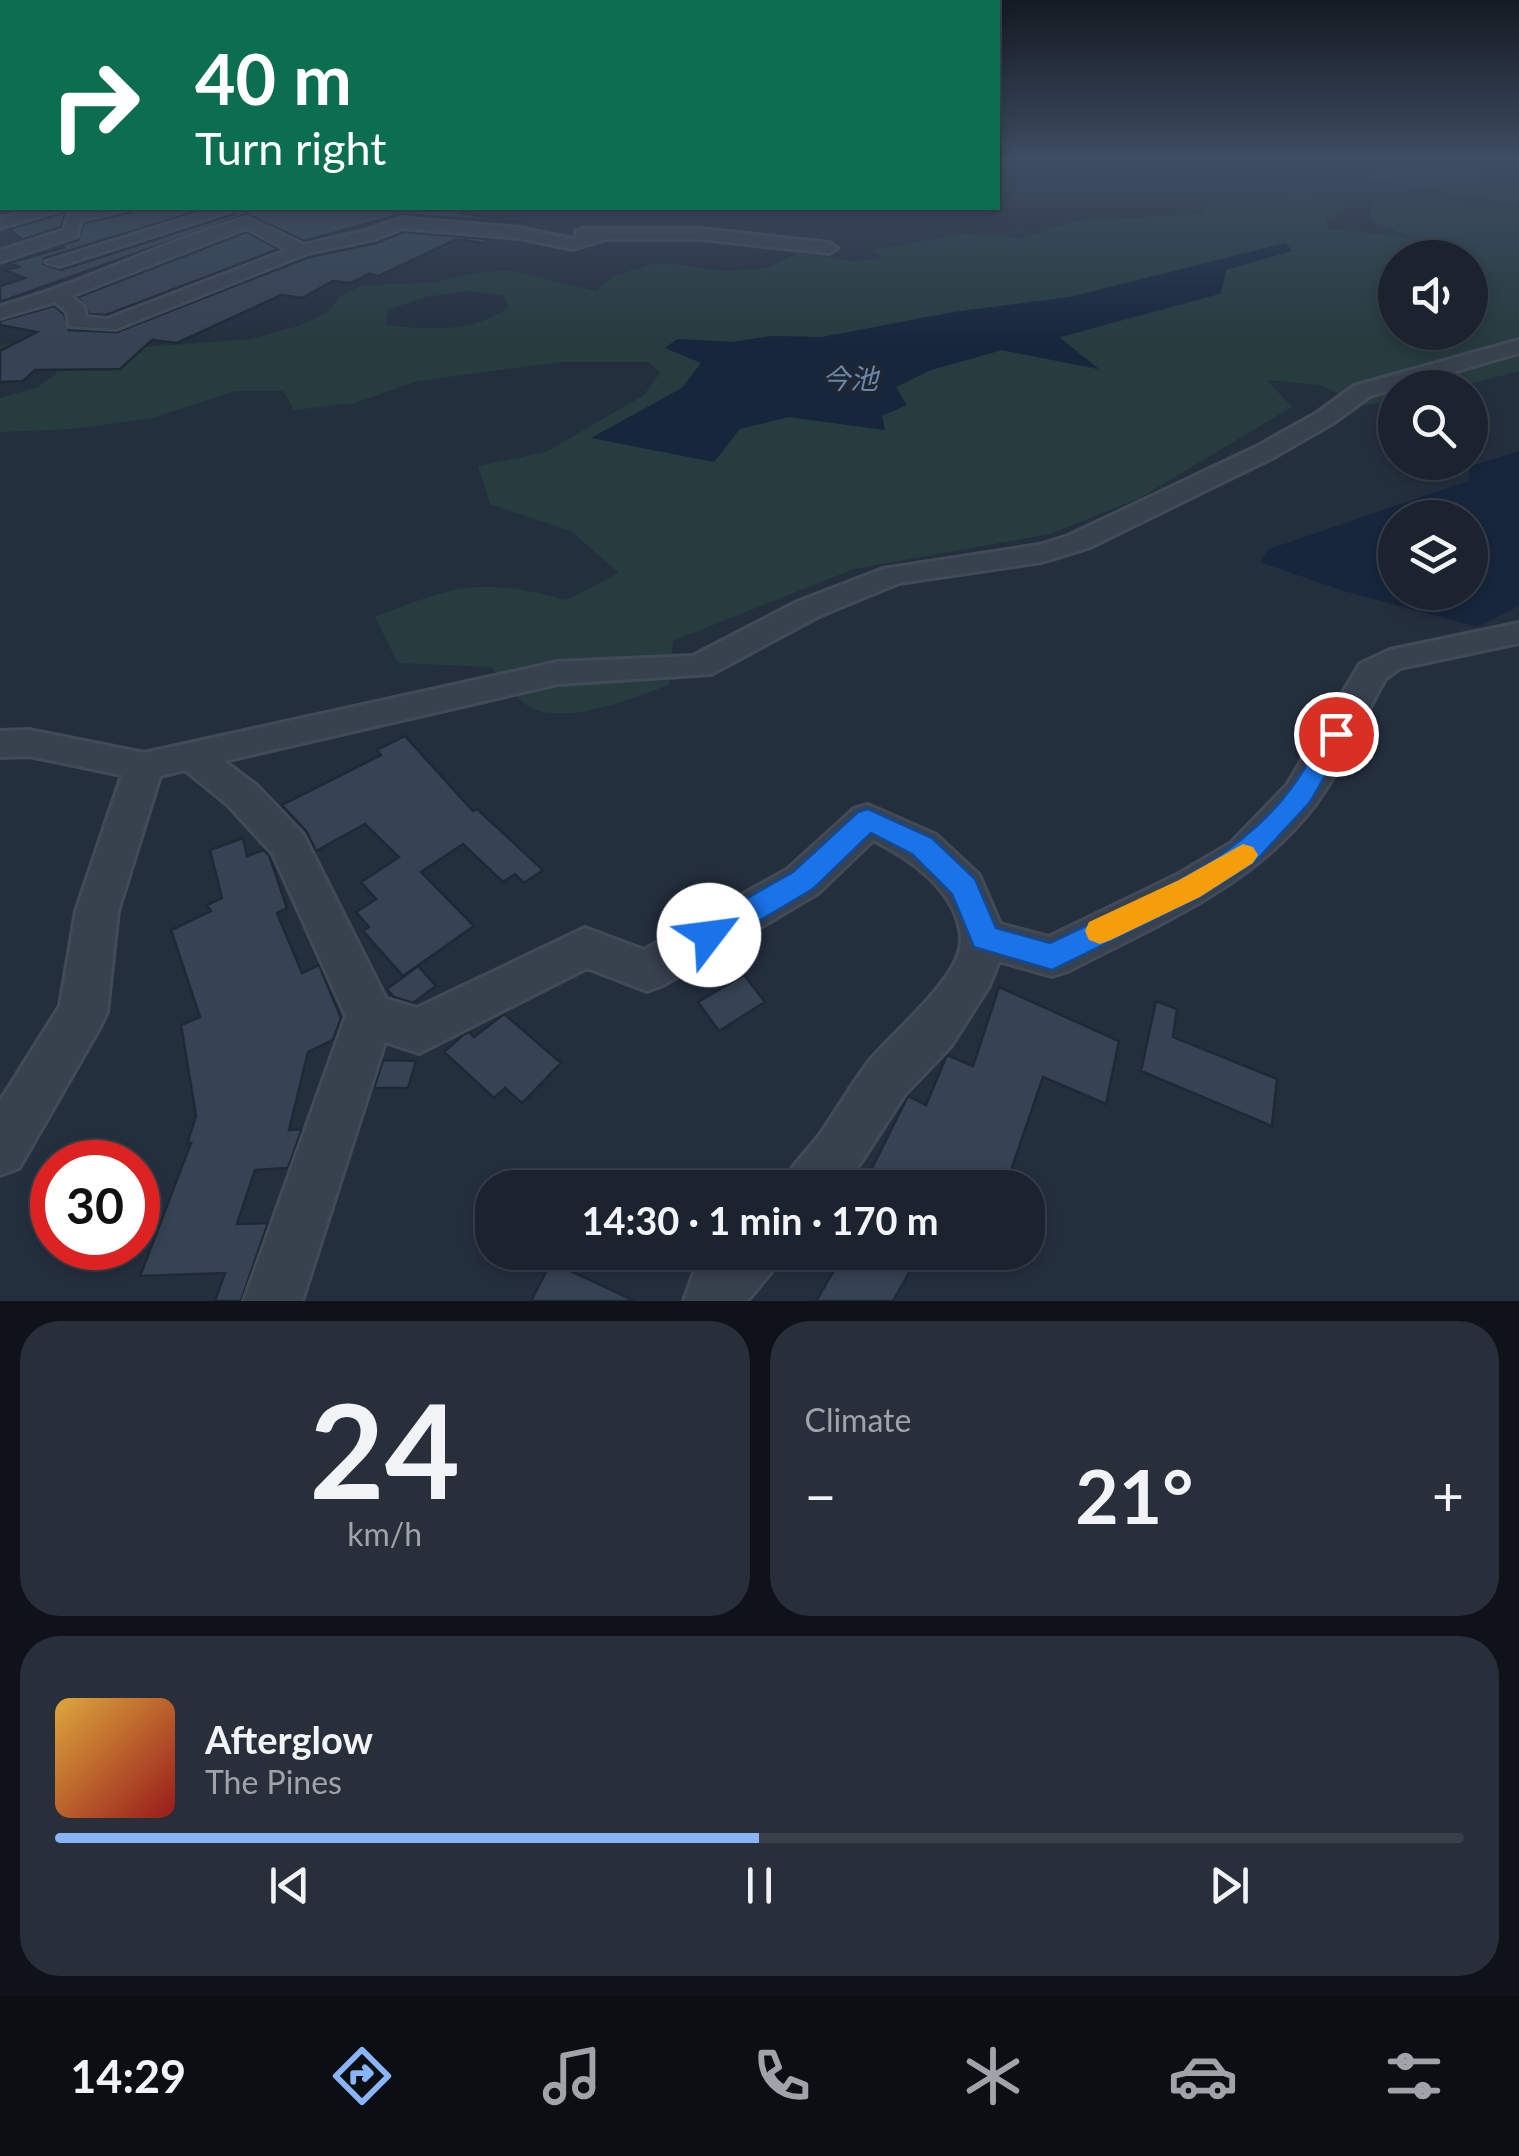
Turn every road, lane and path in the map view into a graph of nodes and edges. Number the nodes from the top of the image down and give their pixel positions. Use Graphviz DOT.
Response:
graph roads {
  1 [pos="73,221"];
  2 [pos="182,221"];
  3 [pos="515,221"];
  4 [pos="600,236"];
  5 [pos="829,248"];
  6 [pos="302,250"];
  7 [pos="0,257"];
  8 [pos="54,262"];
  9 [pos="51,296"];
  10 [pos="0,312"];
  11 [pos="1519,346"];
  12 [pos="1519,633"];
  13 [pos="0,744"];
  14 [pos="191,755"];
  15 [pos="144,766"];
  16 [pos="984,938"];
  17 [pos="370,1016"];
  18 [pos="0,1149"];
  19 [pos="824,1170"];
  20 [pos="736,1270"];
  21 [pos="273,1301"];
  22 [pos="713,1301"];
  1 -- 7 [label="street"];
  2 -- 8 [label="street"];
  3 -- 4 [label="street"];
  4 -- 5 [label="street"];
  4 -- 6 [label="street"];
  6 -- 9 [label="street"];
  6 -- 9 [label="street"];
  9 -- 10 [label="street"];
  11 -- 14 [label="street"];
  12 -- 16 [label="street"];
  13 -- 15 [label="street"];
  14 -- 15 [label="street"];
  14 -- 17 [label="street"];
  15 -- 18 [label="street"];
  16 -- 17 [label="street"];
  16 -- 19 [label="street"];
  17 -- 21 [label="street"];
  20 -- 22 [label="street"];
}
